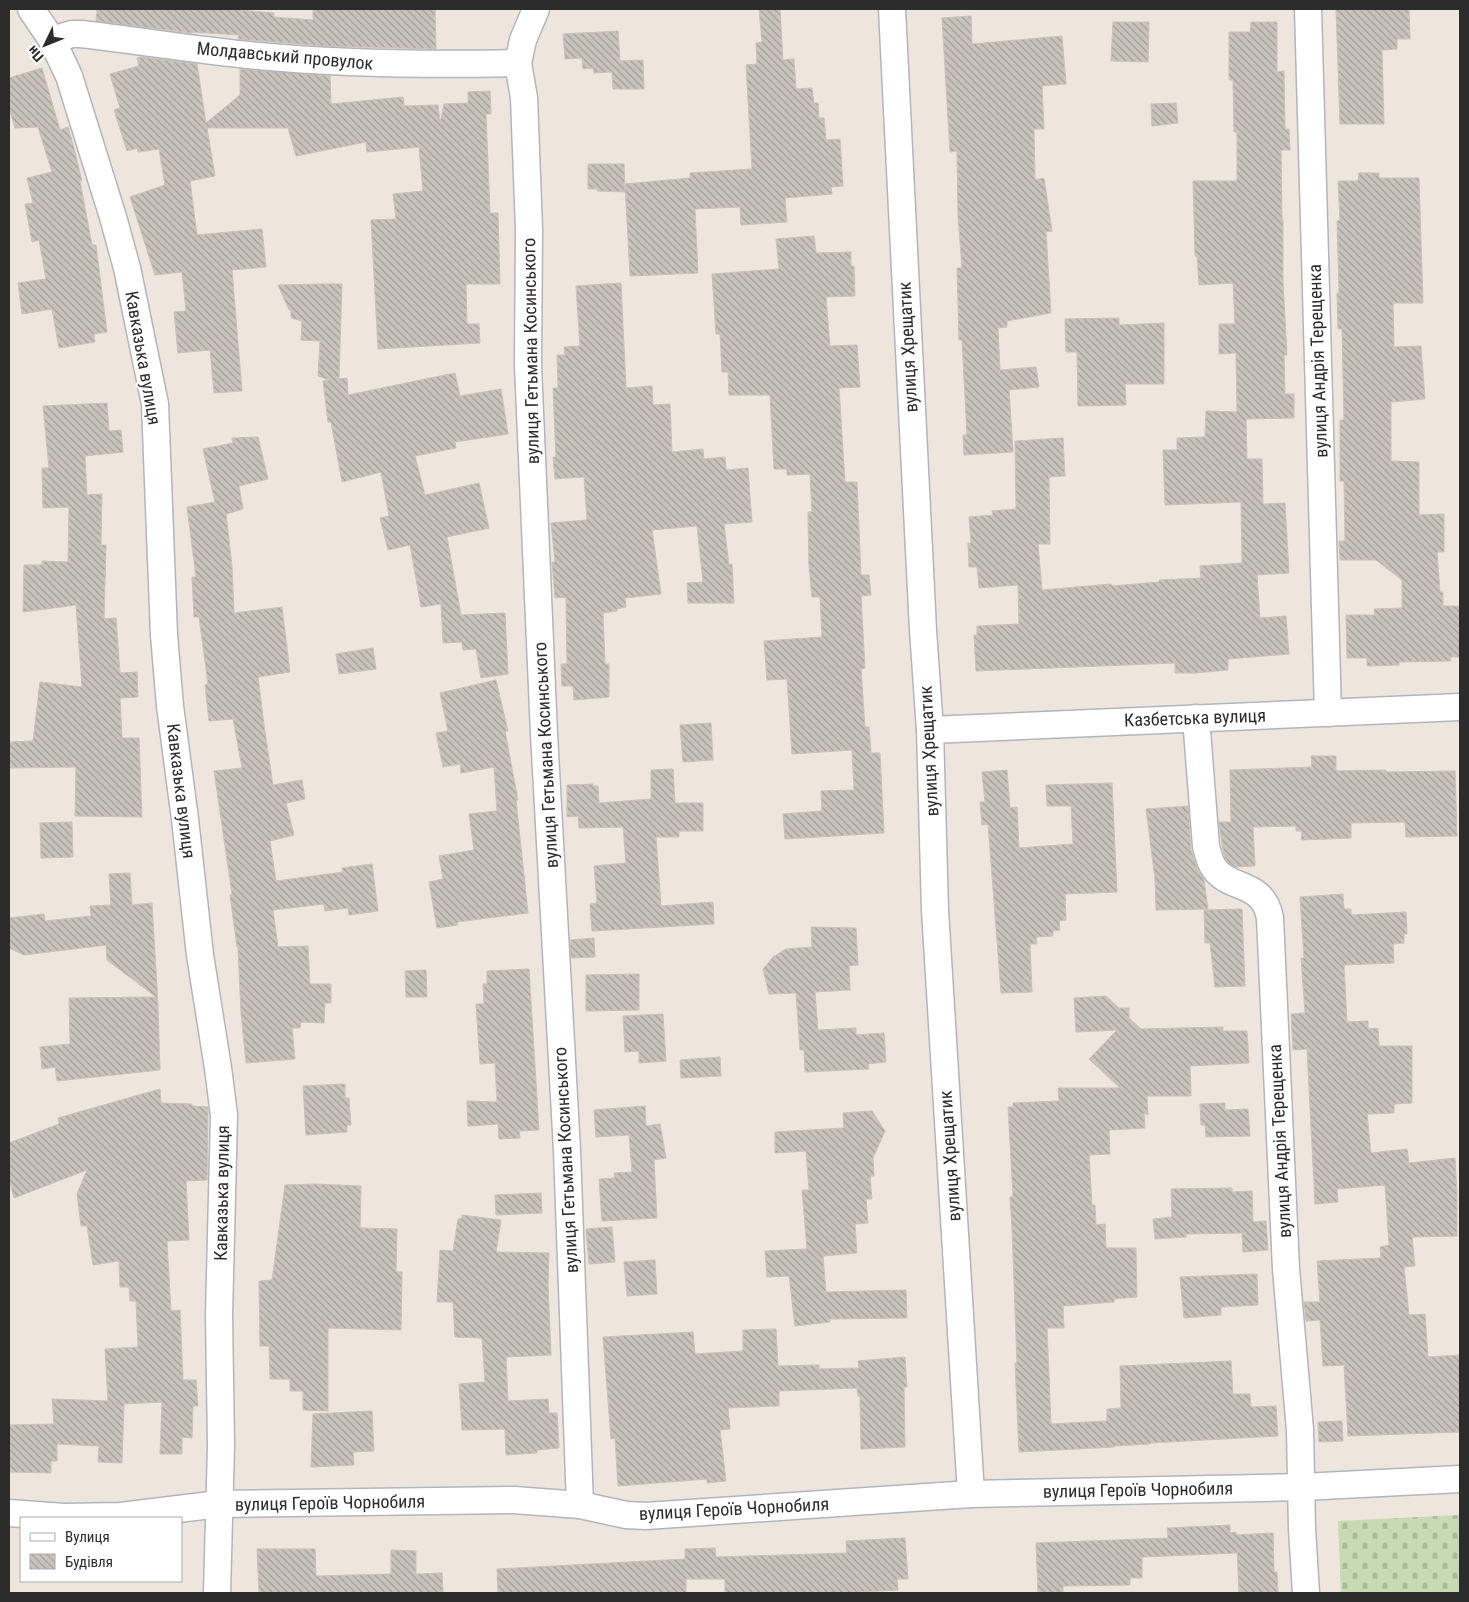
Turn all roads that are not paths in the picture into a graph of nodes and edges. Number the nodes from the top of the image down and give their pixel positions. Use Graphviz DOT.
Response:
graph roads {
  1 [pos="31,9"];
  2 [pos="536,9"];
  3 [pos="892,9"];
  4 [pos="1308,9"];
  5 [pos="52,40"];
  6 [pos="518,63"];
  7 [pos="1460,707"];
  8 [pos="1328,713"];
  9 [pos="1196,718"];
  10 [pos="930,730"];
  11 [pos="1460,1479"];
  12 [pos="1302,1487"];
  13 [pos="971,1494"];
  14 [pos="219,1504"];
  15 [pos="580,1505"];
  16 [pos="9,1513"];
  17 [pos="218,1593"];
  18 [pos="1306,1593"];
  1 -- 5 [label="street, Кавказька вулиця"];
  2 -- 6 [label="street, вулиця Гетьмана Косинського"];
  3 -- 10 [label="street, вулиця Хрещатик"];
  4 -- 8 [label="street, вулиця Андрія Терещенка"];
  5 -- 6 [label="street, Молдавський провулок"];
  5 -- 14 [label="street, Кавказька вулиця"];
  6 -- 15 [label="street, вулиця Гетьмана Косинського"];
  7 -- 8 [label="street, Казбетська вулиця"];
  8 -- 9 [label="street, Казбетська вулиця"];
  9 -- 10 [label="street, Казбетська вулиця"];
  9 -- 12 [label="street, вулиця Андрія Терещенка"];
  10 -- 13 [label="street, вулиця Хрещатик"];
  11 -- 12 [label="street, вулиця Героїв Чорнобиля"];
  12 -- 13 [label="street, вулиця Героїв Чорнобиля"];
  12 -- 18 [label="street, вулиця Андрія Терещенка"];
  13 -- 15 [label="street, вулиця Героїв Чорнобиля"];
  14 -- 15 [label="street, вулиця Героїв Чорнобиля"];
  14 -- 16 [label="street, вулиця Героїв Чорнобиля"];
  14 -- 17 [label="street, Кавказька вулиця"];
}
